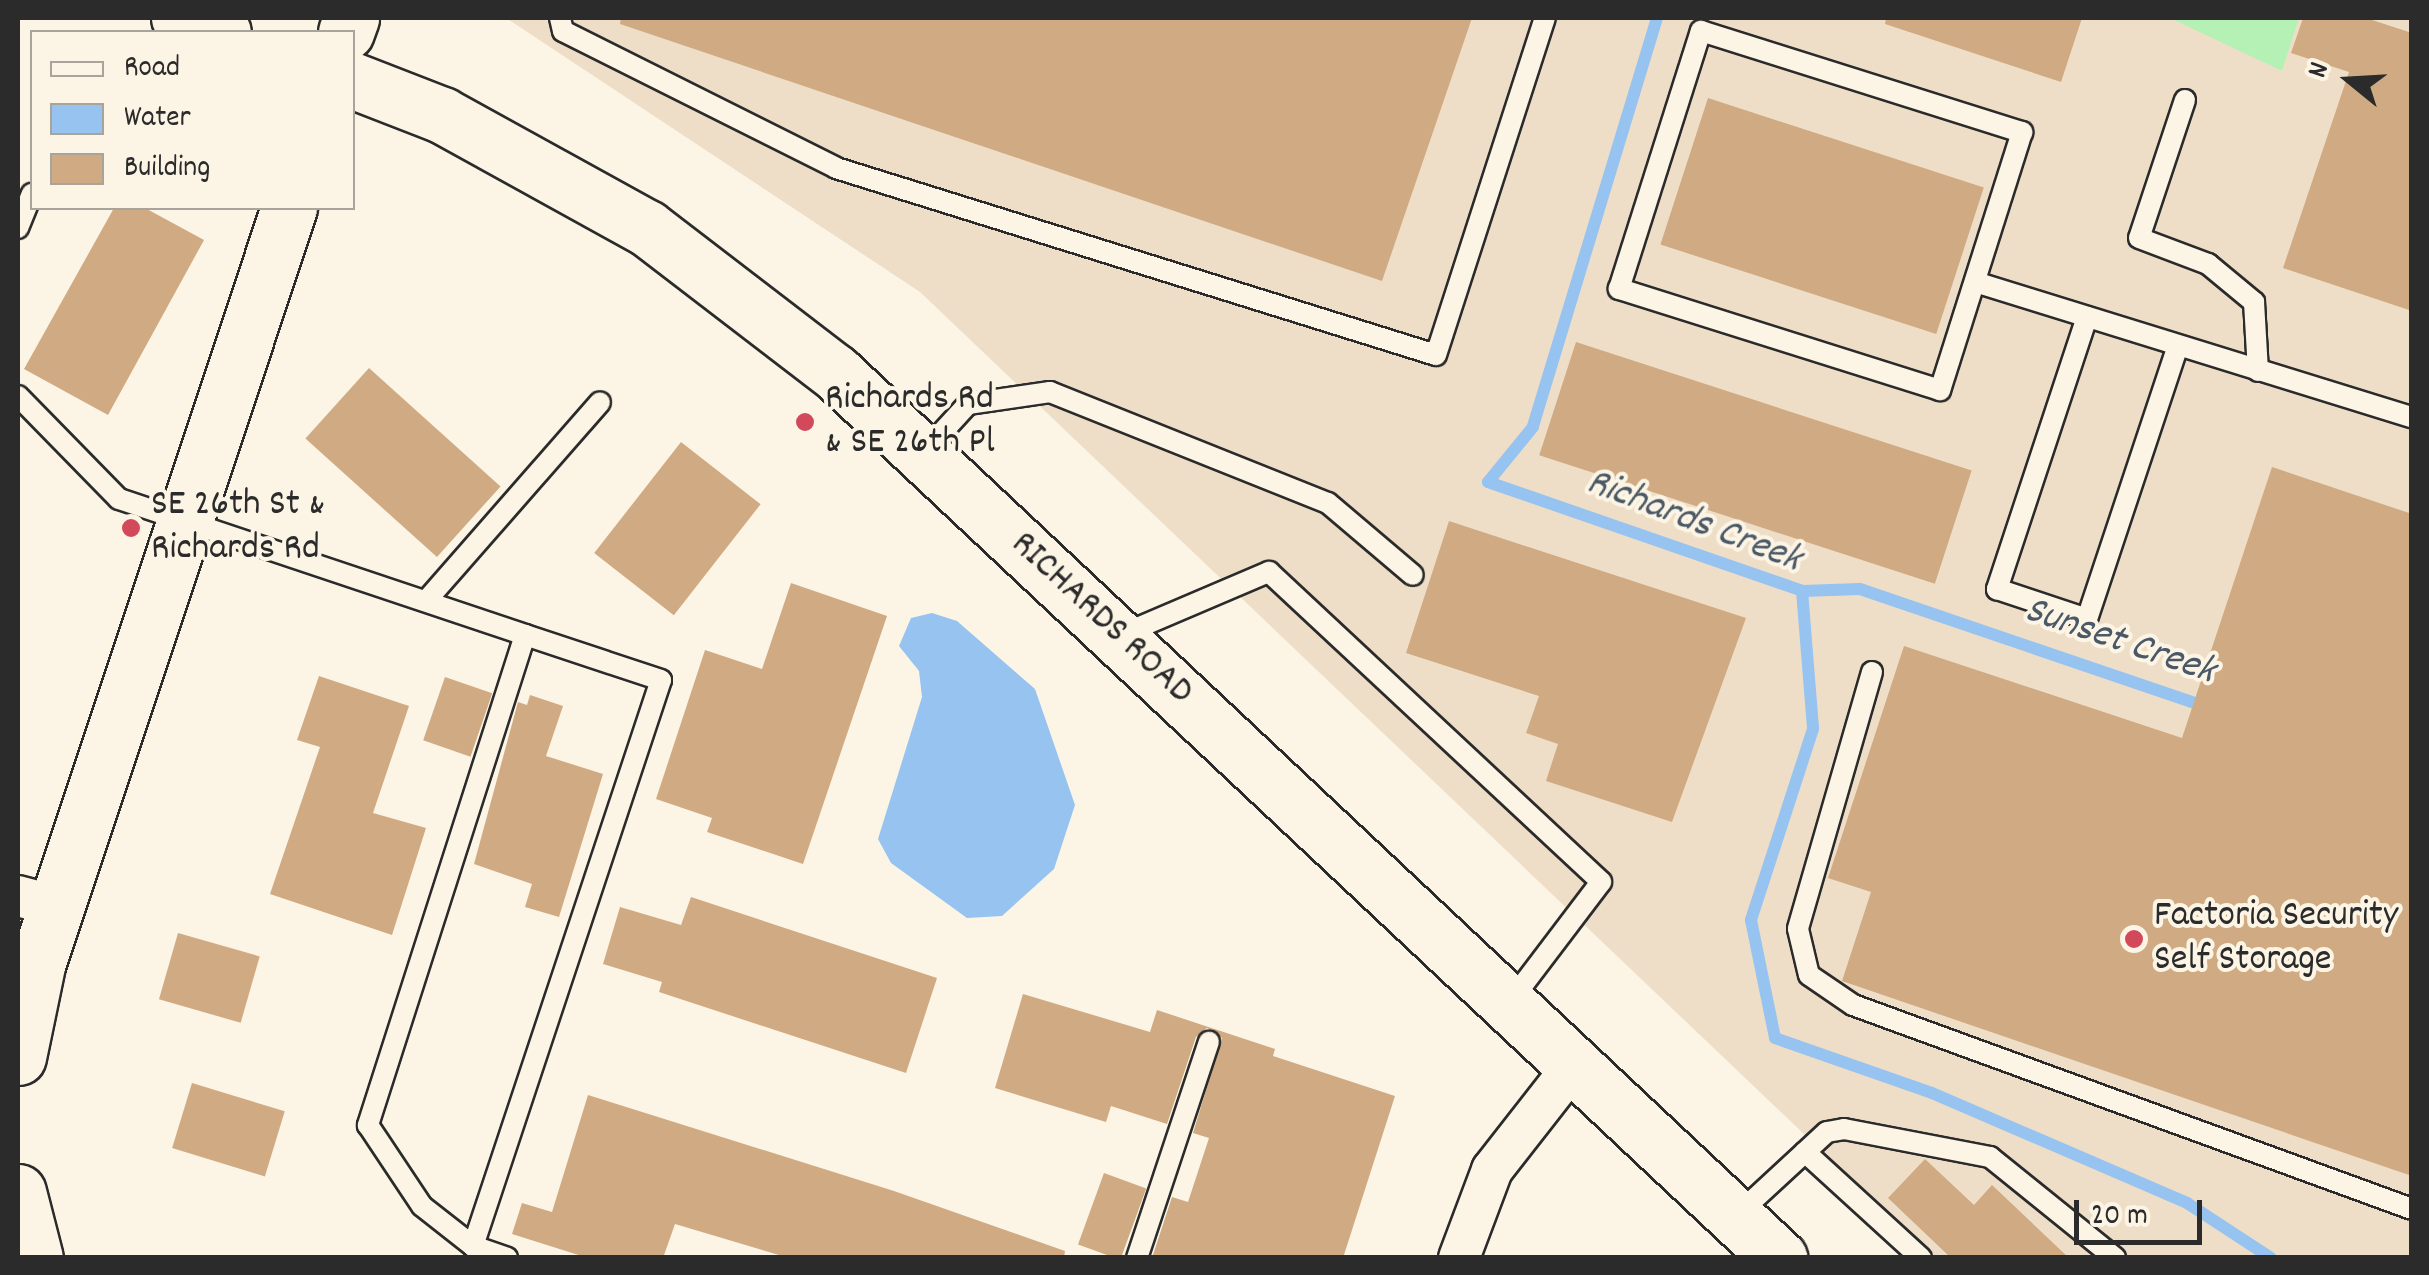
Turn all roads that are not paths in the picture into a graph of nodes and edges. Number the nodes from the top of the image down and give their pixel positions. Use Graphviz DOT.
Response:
graph roads {
  1 [pos="179,18"];
  2 [pos="560,18"];
  3 [pos="1545,18"];
  4 [pos="217,30"];
  5 [pos="355,81"];
  6 [pos="2185,100"];
  7 [pos="30,199"];
  8 [pos="288,210"];
  9 [pos="18,228"];
  10 [pos="1974,282"];
  11 [pos="2087,317"];
  12 [pos="2178,346"];
  13 [pos="2258,371"];
  14 [pos="18,396"];
  15 [pos="600,402"];
  16 [pos="2412,417"];
  17 [pos="923,453"];
  18 [pos="186,517"];
  19 [pos="1413,575"];
  20 [pos="426,601"];
  21 [pos="525,635"];
  22 [pos="1120,636"];
  23 [pos="1872,672"];
  24 [pos="37,901"];
  25 [pos="1508,1004"];
  26 [pos="1209,1042"];
  27 [pos="18,1057"];
  28 [pos="1574,1066"];
  29 [pos="1805,1152"];
  30 [pos="18,1192"];
  31 [pos="2412,1209"];
  32 [pos="1735,1217"];
  33 [pos="473,1246"];
  34 [pos="35,1258"];
  35 [pos="507,1258"];
  36 [pos="1136,1258"];
  37 [pos="1459,1258"];
  38 [pos="1779,1258"];
  39 [pos="1920,1258"];
  40 [pos="2114,1258"];
  1 -- 4 [label="main road"];
  2 -- 3 [label="lane"];
  5 -- 17 [label="main road, RICHARDS ROAD"];
  6 -- 13 [label="lane"];
  7 -- 9 [label="lane"];
  8 -- 18 [label="main road"];
  10 -- 10 [label="lane"];
  10 -- 11 [label="lane"];
  11 -- 12 [label="lane"];
  11 -- 12 [label="lane"];
  12 -- 13 [label="lane"];
  13 -- 16 [label="lane"];
  14 -- 18 [label="lane"];
  15 -- 20 [label="lane"];
  17 -- 19 [label="lane"];
  17 -- 22 [label="main road, RICHARDS ROAD"];
  18 -- 20 [label="lane"];
  18 -- 24 [label="main road"];
  20 -- 21 [label="lane"];
  21 -- 33 [label="lane"];
  21 -- 33 [label="lane"];
  22 -- 25 [label="main road, RICHARDS ROAD"];
  22 -- 25 [label="lane"];
  23 -- 31 [label="lane"];
  24 -- 27 [label="main road"];
  25 -- 28 [label="main road, RICHARDS ROAD"];
  26 -- 36 [label="lane"];
  28 -- 32 [label="main road, RICHARDS ROAD"];
  28 -- 37 [label="street"];
  29 -- 32 [label="lane"];
  29 -- 39 [label="lane"];
  29 -- 40 [label="lane"];
  30 -- 34 [label="main road"];
  32 -- 38 [label="main road, RICHARDS ROAD"];
  33 -- 35 [label="lane"];
}
